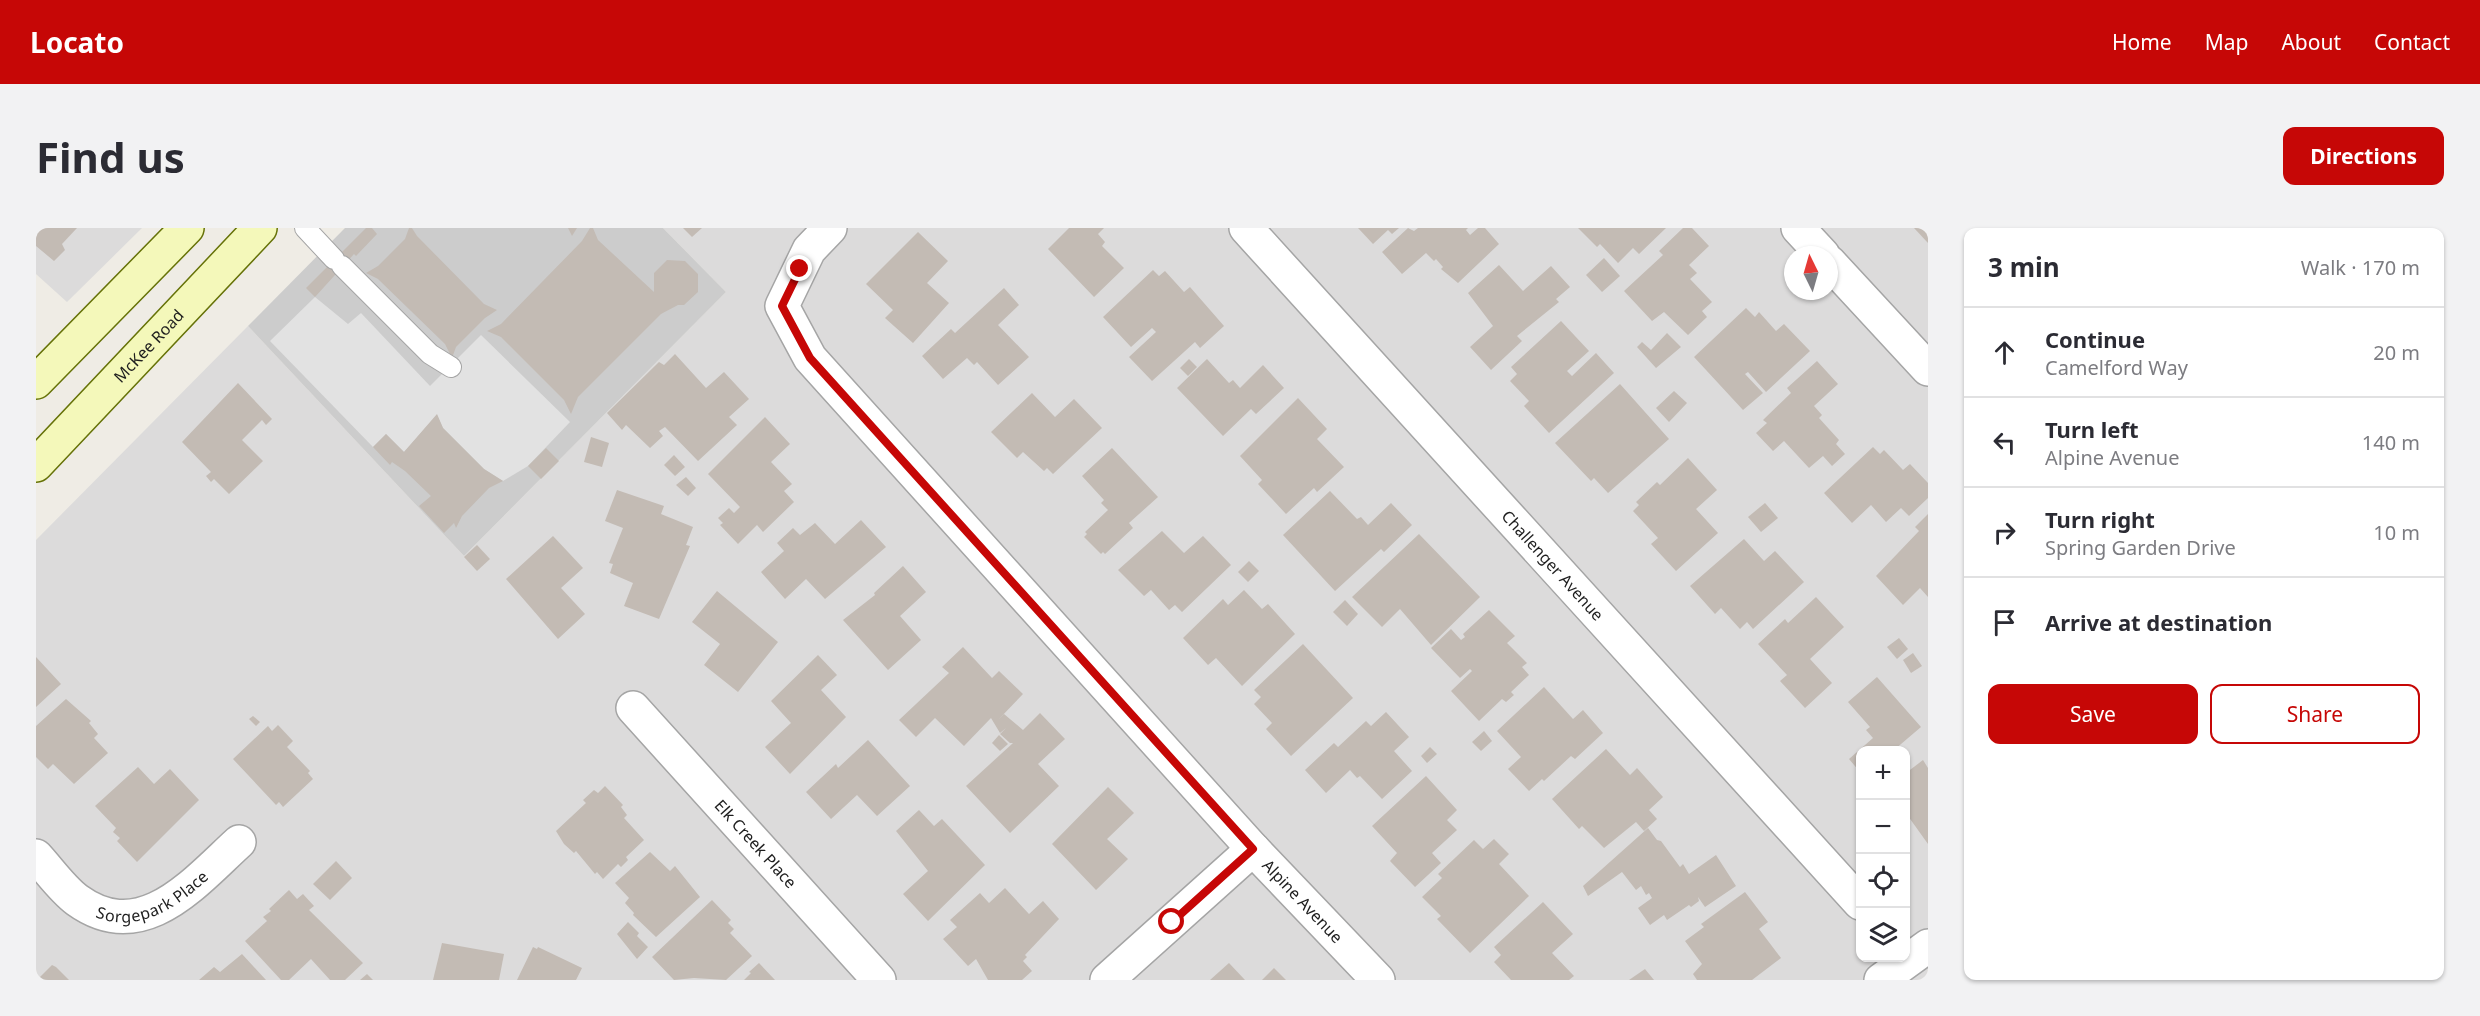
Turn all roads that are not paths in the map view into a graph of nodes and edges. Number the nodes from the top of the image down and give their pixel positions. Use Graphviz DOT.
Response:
graph roads {
  1 [pos="187,228"];
  2 [pos="260,228"];
  3 [pos="305,228"];
  4 [pos="830,228"];
  5 [pos="1246,228"];
  6 [pos="1798,228"];
  7 [pos="1815,246"];
  8 [pos="1838,272"];
  9 [pos="451,367"];
  10 [pos="1928,369"];
  11 [pos="36,381"];
  12 [pos="36,465"];
  13 [pos="633,708"];
  14 [pos="239,842"];
  15 [pos="1253,849"];
  16 [pos="36,856"];
  17 [pos="1856,899"];
  18 [pos="1915,952"];
  19 [pos="879,980"];
  20 [pos="1107,980"];
  21 [pos="1378,980"];
  22 [pos="1881,980"];
  1 -- 11 [label="main road"];
  2 -- 12 [label="main road, McKee Road"];
  3 -- 9 [label="lane"];
  4 -- 15 [label="street, Alpine Avenue"];
  5 -- 17 [label="street, Challenger Avenue"];
  6 -- 7 [label="street"];
  8 -- 10 [label="street"];
  13 -- 19 [label="street, Elk Creek Place"];
  14 -- 16 [label="street, Sorgepark Place"];
  15 -- 20 [label="street"];
  15 -- 21 [label="street, Alpine Avenue"];
  18 -- 22 [label="street"];
}
